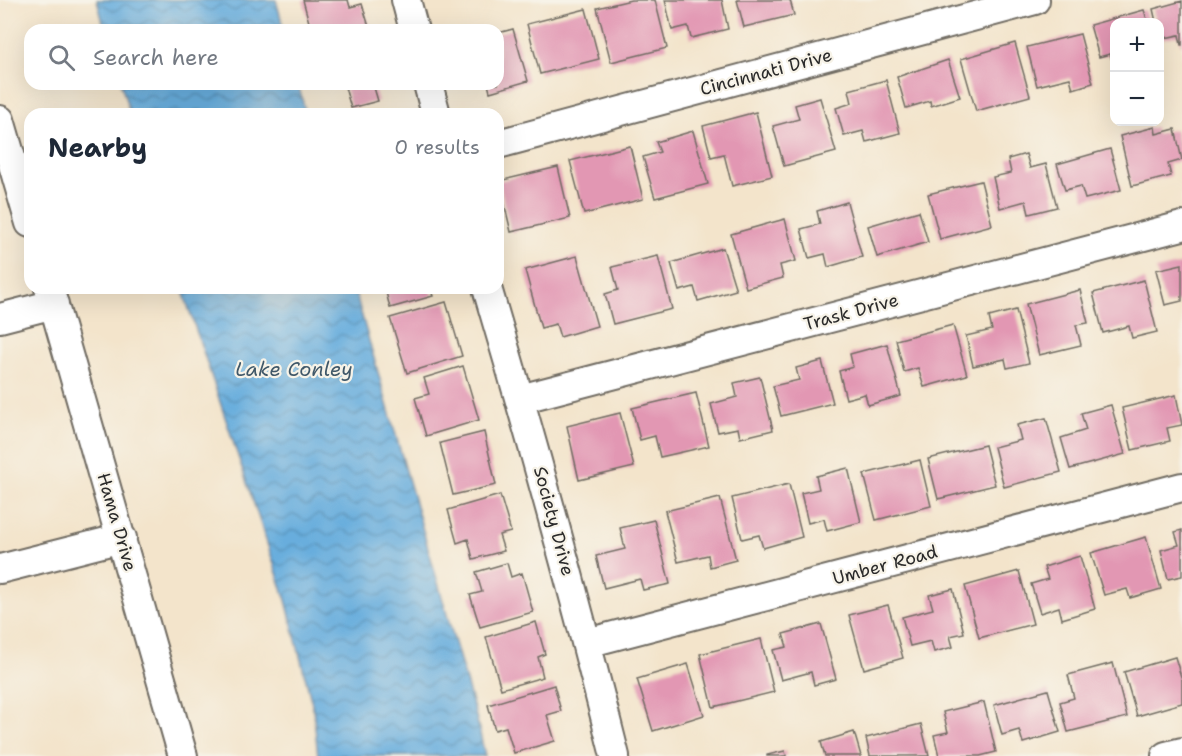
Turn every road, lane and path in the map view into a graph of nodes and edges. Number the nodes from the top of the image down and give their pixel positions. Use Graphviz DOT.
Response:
graph roads {
  1 [pos="406,0"];
  2 [pos="1035,0"];
  3 [pos="412,24"];
  4 [pos="430,90"];
  5 [pos="434,108"];
  6 [pos="0,120"];
  7 [pos="504,142"];
  8 [pos="24,202"];
  9 [pos="1182,226"];
  10 [pos="489,294"];
  11 [pos="52,296"];
  12 [pos="0,318"];
  13 [pos="520,399"];
  14 [pos="1182,487"];
  15 [pos="122,538"];
  16 [pos="0,569"];
  17 [pos="587,643"];
  18 [pos="1182,752"];
  19 [pos="183,756"];
  20 [pos="615,756"];
  21 [pos="1166,756"];
  1 -- 3 [label="street"];
  2 -- 7 [label="street, Cincinnati Drive"];
  4 -- 5 [label="street"];
  6 -- 8 [label="street"];
  9 -- 13 [label="street, Trask Drive"];
  10 -- 13 [label="street, Society Drive"];
  11 -- 12 [label="street"];
  11 -- 15 [label="street, Hama Drive"];
  13 -- 17 [label="street, Society Drive"];
  14 -- 17 [label="street, Umber Road"];
  15 -- 16 [label="street"];
  15 -- 19 [label="street, Hama Drive"];
  17 -- 20 [label="street, Society Drive"];
  18 -- 21 [label="street"];
}
